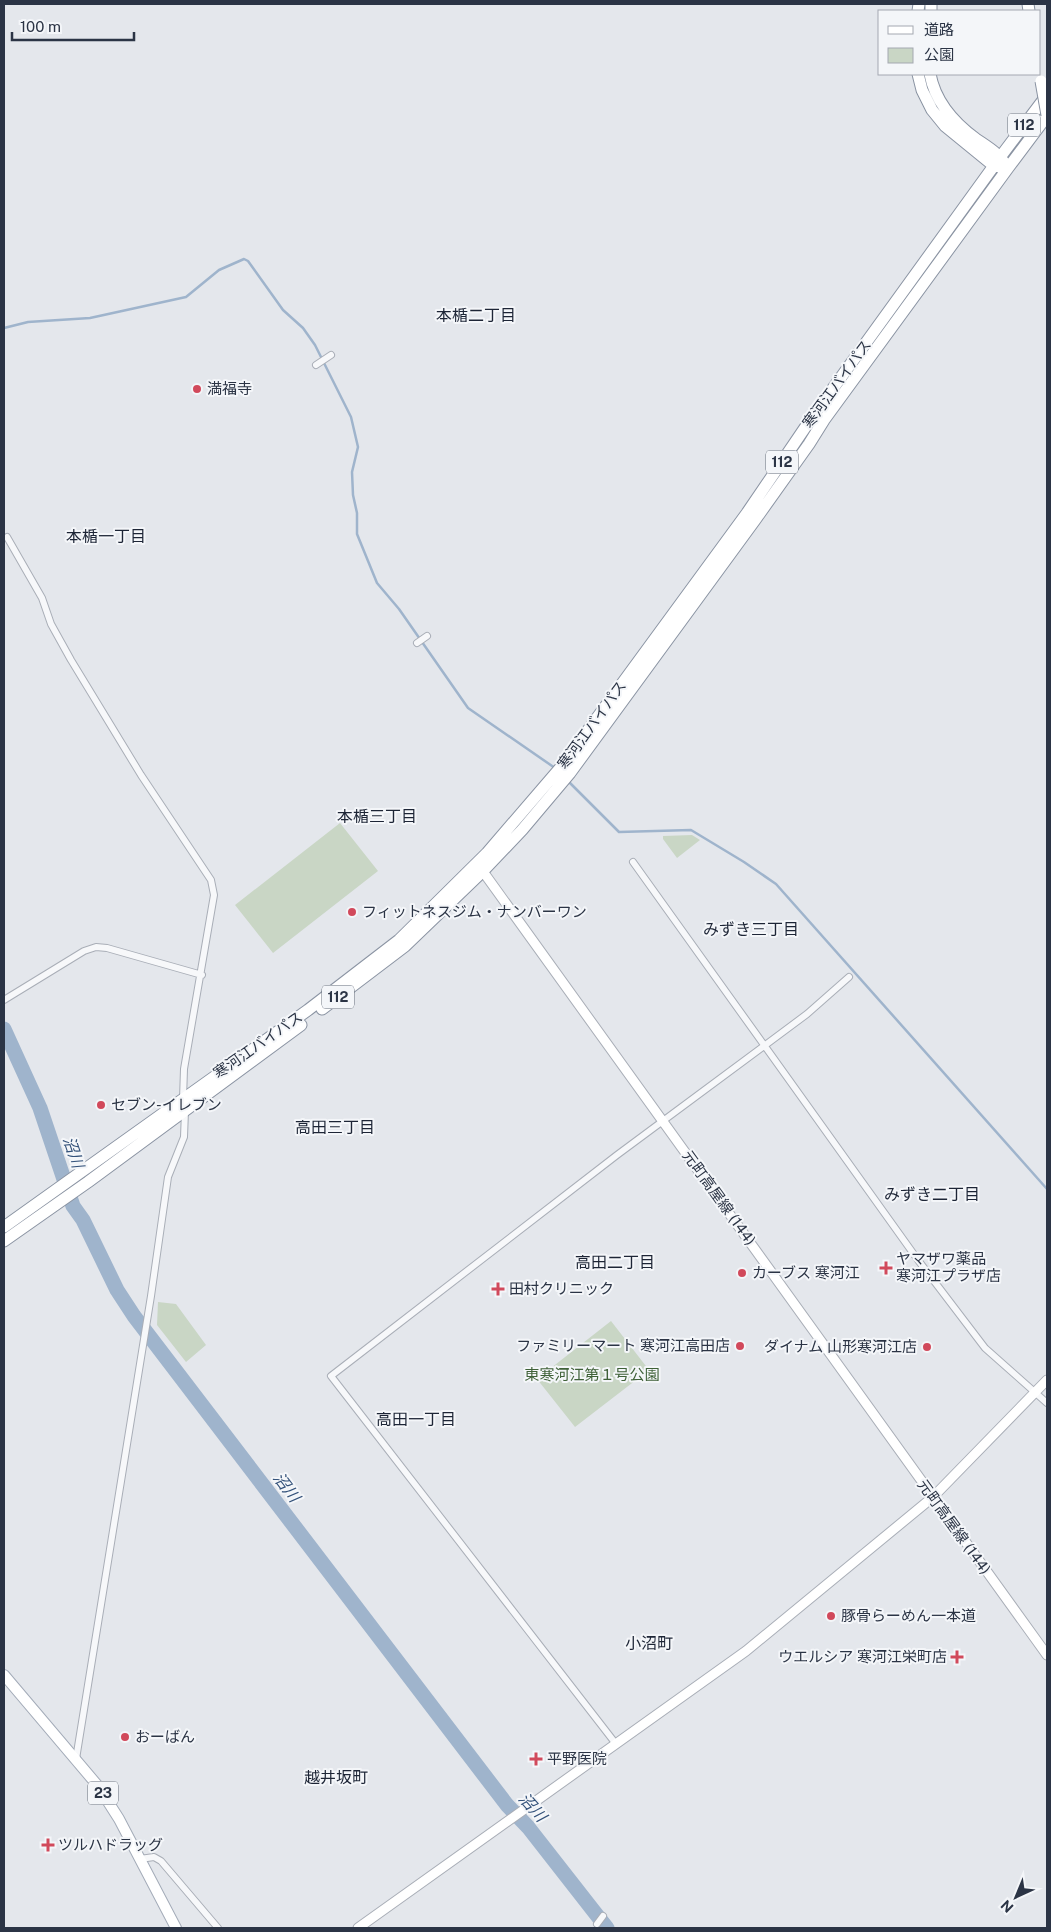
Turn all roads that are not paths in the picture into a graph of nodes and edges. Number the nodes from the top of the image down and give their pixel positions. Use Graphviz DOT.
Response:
graph roads {
  1 [pos="918,75"];
  2 [pos="930,75"];
  3 [pos="1041,76"];
  4 [pos="1047,95"];
  5 [pos="1047,116"];
  6 [pos="998,161"];
  7 [pos="1008,168"];
  8 [pos="331,355"];
  9 [pos="316,365"];
  10 [pos="7,537"];
  11 [pos="427,636"];
  12 [pos="417,643"];
  13 [pos="561,775"];
  14 [pos="633,862"];
  15 [pos="480,867"];
  16 [pos="202,975"];
  17 [pos="848,977"];
  18 [pos="4,1000"];
  19 [pos="764,1047"];
  20 [pos="184,1104"];
  21 [pos="663,1121"];
  22 [pos="50,1202"];
  23 [pos="4,1227"];
  24 [pos="4,1241"];
  25 [pos="1047,1380"];
  26 [pos="1035,1393"];
  27 [pos="1047,1403"];
  28 [pos="933,1497"];
  29 [pos="1047,1655"];
  30 [pos="4,1675"];
  31 [pos="616,1744"];
  32 [pos="76,1759"];
  33 [pos="140,1859"];
  34 [pos="603,1916"];
  35 [pos="597,1924"];
  36 [pos="176,1928"];
  37 [pos="218,1928"];
  38 [pos="358,1928"];
  1 -- 6 [label="highway"];
  2 -- 6 [label="highway"];
  3 -- 5 [label="highway, bridge"];
  4 -- 6 [label="highway, 寒河江バイパス / 112"];
  5 -- 7 [label="highway, 寒河江バイパス / 112"];
  6 -- 7 [label="highway"];
  6 -- 13 [label="highway, 寒河江バイパス / 112"];
  7 -- 13 [label="highway, 寒河江バイパス / 112"];
  8 -- 9 [label="street"];
  10 -- 16 [label="street"];
  11 -- 12 [label="street"];
  13 -- 15 [label="highway, 寒河江バイパス / 112"];
  14 -- 19 [label="street"];
  15 -- 20 [label="highway, 寒河江バイパス / 112"];
  15 -- 21 [label="main road, 元町高屋線 (144)"];
  16 -- 18 [label="street"];
  16 -- 20 [label="street"];
  17 -- 19 [label="street"];
  19 -- 21 [label="street"];
  19 -- 26 [label="street"];
  20 -- 22 [label="highway, 寒河江バイパス / 112"];
  20 -- 22 [label="highway, 寒河江バイパス / 112"];
  20 -- 32 [label="street"];
  21 -- 28 [label="main road, 元町高屋線 (144)"];
  21 -- 31 [label="street"];
  22 -- 23 [label="highway, 寒河江バイパス / 112"];
  22 -- 24 [label="highway, 寒河江バイパス / 112"];
  25 -- 26 [label="main road"];
  26 -- 27 [label="street"];
  26 -- 28 [label="main road"];
  28 -- 29 [label="main road, 元町高屋線 (144)"];
  28 -- 31 [label="main road"];
  30 -- 32 [label="main road, 23"];
  31 -- 38 [label="main road"];
  32 -- 33 [label="main road, 23"];
  33 -- 36 [label="main road, 23"];
  33 -- 37 [label="street"];
  34 -- 35 [label="street"];
}
